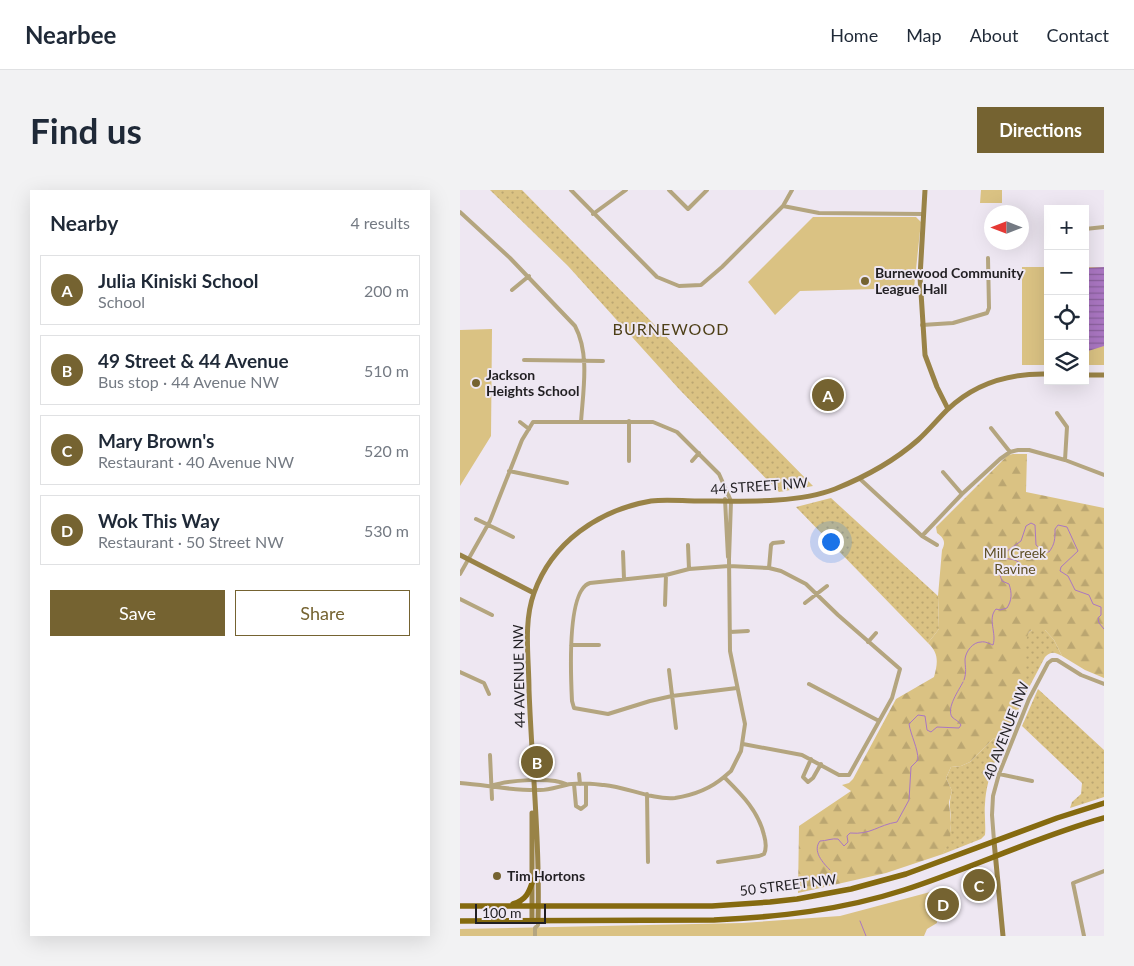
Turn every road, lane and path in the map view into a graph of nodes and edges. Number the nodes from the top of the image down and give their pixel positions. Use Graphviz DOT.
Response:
graph roads {
  1 [pos="571,190"];
  2 [pos="626,190"];
  3 [pos="669,190"];
  4 [pos="707,190"];
  5 [pos="792,190"];
  6 [pos="925,190"];
  7 [pos="783,206"];
  8 [pos="460,212"];
  9 [pos="593,214"];
  10 [pos="923,214"];
  11 [pos="464,217"];
  12 [pos="460,223"];
  13 [pos="1104,227"];
  14 [pos="1089,229"];
  15 [pos="988,258"];
  16 [pos="529,276"];
  17 [pos="512,290"];
  18 [pos="922,325"];
  19 [pos="524,360"];
  20 [pos="603,361"];
  21 [pos="584,362"];
  22 [pos="1044,374"];
  23 [pos="1089,375"];
  24 [pos="1104,375"];
  25 [pos="948,409"];
  26 [pos="1057,412"];
  27 [pos="653,414"];
  28 [pos="520,422"];
  29 [pos="581,422"];
  30 [pos="629,422"];
  31 [pos="653,422"];
  32 [pos="991,428"];
  33 [pos="529,429"];
  34 [pos="1010,452"];
  35 [pos="700,453"];
  36 [pos="1065,460"];
  37 [pos="630,461"];
  38 [pos="692,461"];
  39 [pos="509,471"];
  40 [pos="943,472"];
  41 [pos="1104,475"];
  42 [pos="860,479"];
  43 [pos="567,483"];
  44 [pos="727,493"];
  45 [pos="962,494"];
  46 [pos="725,501"];
  47 [pos="731,501"];
  48 [pos="476,519"];
  49 [pos="488,525"];
  50 [pos="922,536"];
  51 [pos="513,537"];
  52 [pos="783,542"];
  53 [pos="938,544"];
  54 [pos="688,545"];
  55 [pos="623,552"];
  56 [pos="460,555"];
  57 [pos="728,559"];
  58 [pos="468,560"];
  59 [pos="728,566"];
  60 [pos="769,568"];
  61 [pos="689,569"];
  62 [pos="460,574"];
  63 [pos="666,574"];
  64 [pos="624,579"];
  65 [pos="827,586"];
  66 [pos="534,593"];
  67 [pos="816,596"];
  68 [pos="460,599"];
  69 [pos="805,603"];
  70 [pos="665,605"];
  71 [pos="492,615"];
  72 [pos="748,631"];
  73 [pos="730,632"];
  74 [pos="876,633"];
  75 [pos="868,642"];
  76 [pos="571,645"];
  77 [pos="599,645"];
  78 [pos="669,670"];
  79 [pos="460,672"];
  80 [pos="808,684"];
  81 [pos="1104,684"];
  82 [pos="737,688"];
  83 [pos="489,694"];
  84 [pos="672,696"];
  85 [pos="608,714"];
  86 [pos="609,720"];
  87 [pos="879,721"];
  88 [pos="676,728"];
  89 [pos="743,744"];
  90 [pos="490,755"];
  91 [pos="811,759"];
  92 [pos="821,764"];
  93 [pos="579,774"];
  94 [pos="999,774"];
  95 [pos="724,776"];
  96 [pos="533,781"];
  97 [pos="1032,781"];
  98 [pos="460,784"];
  99 [pos="566,784"];
  100 [pos="574,784"];
  101 [pos="580,784"];
  102 [pos="586,784"];
  103 [pos="491,786"];
  104 [pos="533,790"];
  105 [pos="647,794"];
  106 [pos="492,799"];
  107 [pos="1104,803"];
  108 [pos="1104,818"];
  109 [pos="994,841"];
  110 [pos="994,857"];
  111 [pos="648,862"];
  112 [pos="718,862"];
  113 [pos="1104,871"];
  114 [pos="533,880"];
  115 [pos="460,906"];
  116 [pos="506,906"];
  117 [pos="536,906"];
  118 [pos="460,920"];
  119 [pos="535,920"];
  120 [pos="535,936"];
  121 [pos="1003,936"];
  122 [pos="1084,936"];
  1 -- 9 [label="street"];
  2 -- 9 [label="street"];
  3 -- 4 [label="street"];
  5 -- 7 [label="street"];
  6 -- 10 [label="street"];
  7 -- 9 [label="street"];
  7 -- 10 [label="street"];
  8 -- 11 [label="street"];
  10 -- 18 [label="street"];
  11 -- 12 [label="street"];
  11 -- 16 [label="street"];
  13 -- 14 [label="street"];
  15 -- 18 [label="street"];
  16 -- 17 [label="street"];
  16 -- 21 [label="street"];
  18 -- 25 [label="street"];
  19 -- 21 [label="street"];
  20 -- 21 [label="street"];
  21 -- 29 [label="street"];
  22 -- 25 [label="street, 44 STREET NW"];
  23 -- 24 [label="street"];
  25 -- 42 [label="street, 44 STREET NW"];
  26 -- 36 [label="street"];
  27 -- 31 [label="street"];
  28 -- 33 [label="street"];
  29 -- 30 [label="street"];
  29 -- 33 [label="street"];
  30 -- 31 [label="street"];
  30 -- 37 [label="street"];
  31 -- 35 [label="street"];
  32 -- 34 [label="street"];
  33 -- 39 [label="street"];
  34 -- 36 [label="street"];
  34 -- 45 [label="street"];
  35 -- 38 [label="street"];
  35 -- 44 [label="street"];
  36 -- 41 [label="street"];
  39 -- 43 [label="street"];
  39 -- 49 [label="street"];
  40 -- 45 [label="street"];
  42 -- 47 [label="street, 44 STREET NW"];
  42 -- 50 [label="street"];
  44 -- 46 [label="street"];
  44 -- 47 [label="street"];
  45 -- 50 [label="street"];
  46 -- 47 [label="street, 44 STREET NW"];
  46 -- 57 [label="street"];
  46 -- 66 [label="street, 44 STREET NW"];
  47 -- 57 [label="street"];
  48 -- 49 [label="street"];
  49 -- 51 [label="street"];
  49 -- 58 [label="street"];
  50 -- 53 [label="street"];
  52 -- 60 [label="street"];
  54 -- 61 [label="street"];
  55 -- 64 [label="street"];
  56 -- 58 [label="street"];
  57 -- 59 [label="street"];
  58 -- 62 [label="street"];
  58 -- 66 [label="street"];
  59 -- 60 [label="street"];
  59 -- 61 [label="street"];
  59 -- 73 [label="street"];
  60 -- 67 [label="street"];
  61 -- 63 [label="street"];
  63 -- 64 [label="street"];
  63 -- 70 [label="street"];
  64 -- 76 [label="street"];
  65 -- 67 [label="street"];
  66 -- 96 [label="street, 44 AVENUE NW"];
  67 -- 69 [label="street"];
  67 -- 75 [label="street"];
  68 -- 71 [label="street"];
  72 -- 73 [label="street"];
  73 -- 82 [label="street"];
  74 -- 75 [label="street"];
  75 -- 87 [label="street"];
  76 -- 77 [label="street"];
  76 -- 85 [label="street"];
  78 -- 84 [label="street"];
  79 -- 83 [label="street"];
  80 -- 87 [label="street"];
  81 -- 94 [label="street, 40 AVENUE NW"];
  82 -- 84 [label="street"];
  82 -- 89 [label="street"];
  84 -- 85 [label="street"];
  84 -- 88 [label="street"];
  85 -- 86 [label="street"];
  87 -- 92 [label="street"];
  89 -- 91 [label="street"];
  89 -- 95 [label="street"];
  90 -- 103 [label="street"];
  91 -- 92 [label="street"];
  91 -- 92 [label="street"];
  93 -- 101 [label="street"];
  94 -- 97 [label="street"];
  94 -- 109 [label="street, 40 AVENUE NW"];
  95 -- 105 [label="street"];
  95 -- 112 [label="street"];
  96 -- 99 [label="street"];
  96 -- 103 [label="street"];
  96 -- 104 [label="street, 44 AVENUE NW"];
  98 -- 103 [label="street"];
  99 -- 100 [label="street"];
  99 -- 104 [label="street"];
  100 -- 101 [label="street"];
  100 -- 102 [label="street"];
  101 -- 102 [label="street"];
  102 -- 105 [label="street"];
  103 -- 104 [label="street"];
  103 -- 106 [label="street"];
  104 -- 114 [label="street, 44 AVENUE NW"];
  104 -- 117 [label="street, 44 AVENUE NW"];
  105 -- 111 [label="street"];
  107 -- 109 [label="main road, 50 STREET NW"];
  108 -- 110 [label="main road, 50 STREET NW"];
  109 -- 110 [label="street, 40 AVENUE NW"];
  109 -- 117 [label="main road, 50 STREET NW"];
  110 -- 119 [label="main road, 50 STREET NW"];
  110 -- 121 [label="street, 40 AVENUE NW"];
  113 -- 122 [label="street"];
  114 -- 116 [label="main road"];
  114 -- 117 [label="street, 44 AVENUE NW"];
  115 -- 116 [label="main road, 50 STREET NW"];
  116 -- 117 [label="main road, 50 STREET NW"];
  117 -- 119 [label="street, 44 AVENUE NW"];
  118 -- 119 [label="main road, 50 STREET NW"];
  119 -- 120 [label="street, 44 AVENUE NW"];
}
